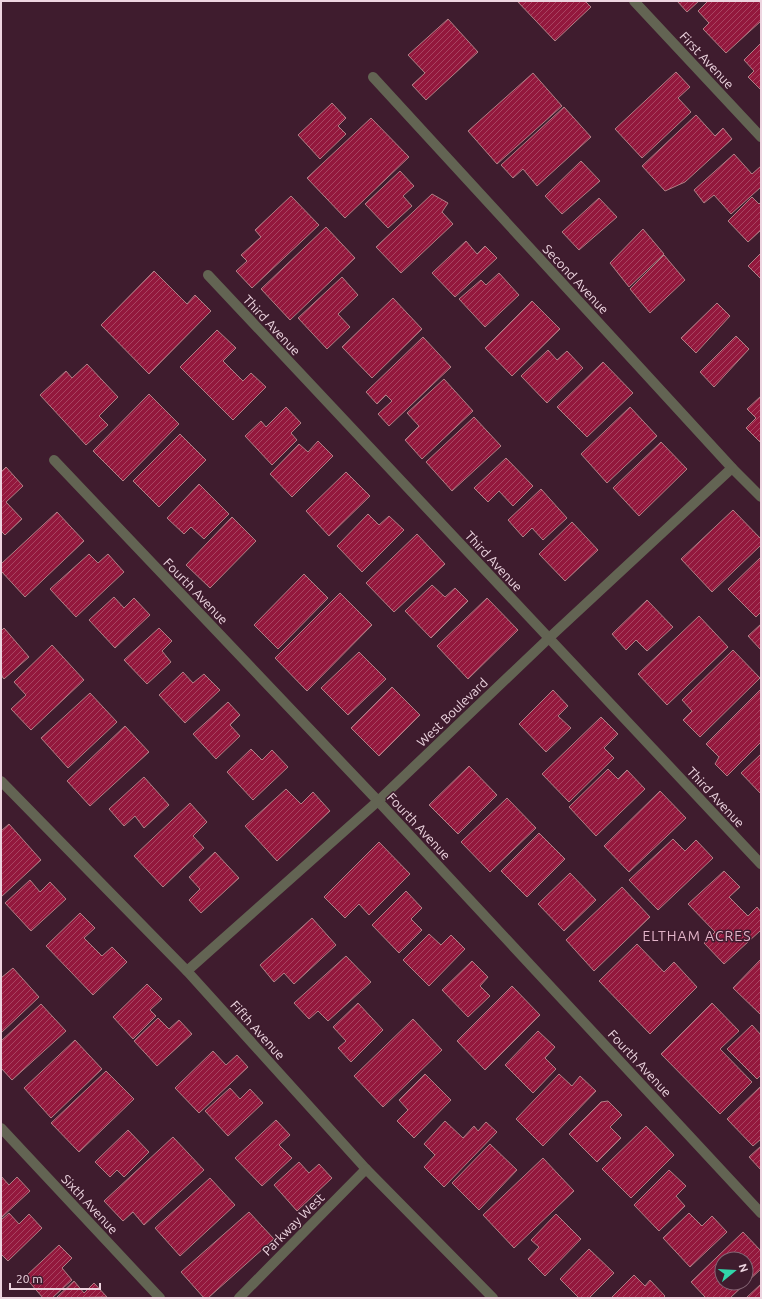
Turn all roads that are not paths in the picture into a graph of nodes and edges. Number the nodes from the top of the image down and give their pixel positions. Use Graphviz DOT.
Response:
graph roads {
  1 [pos="634,1"];
  2 [pos="373,77"];
  3 [pos="761,137"];
  4 [pos="208,275"];
  5 [pos="54,460"];
  6 [pos="732,468"];
  7 [pos="761,497"];
  8 [pos="549,638"];
  9 [pos="1,780"];
  10 [pos="378,801"];
  11 [pos="761,864"];
  12 [pos="187,971"];
  13 [pos="1,1128"];
  14 [pos="366,1169"];
  15 [pos="761,1213"];
  16 [pos="160,1298"];
  17 [pos="239,1298"];
  18 [pos="493,1298"];
  1 -- 3 [label="street, First Avenue"];
  2 -- 6 [label="street, Second Avenue"];
  4 -- 8 [label="street, Third Avenue"];
  5 -- 10 [label="street, Fourth Avenue"];
  6 -- 7 [label="street, Second Avenue"];
  6 -- 8 [label="street, West Boulevard"];
  8 -- 10 [label="street, West Boulevard"];
  8 -- 11 [label="street, Third Avenue"];
  9 -- 12 [label="street, Fifth Avenue"];
  10 -- 12 [label="street, West Boulevard"];
  10 -- 15 [label="street, Fourth Avenue"];
  12 -- 14 [label="street, Fifth Avenue"];
  13 -- 16 [label="street, Sixth Avenue"];
  14 -- 17 [label="street, Parkway West"];
  14 -- 18 [label="street, Fifth Avenue"];
}
